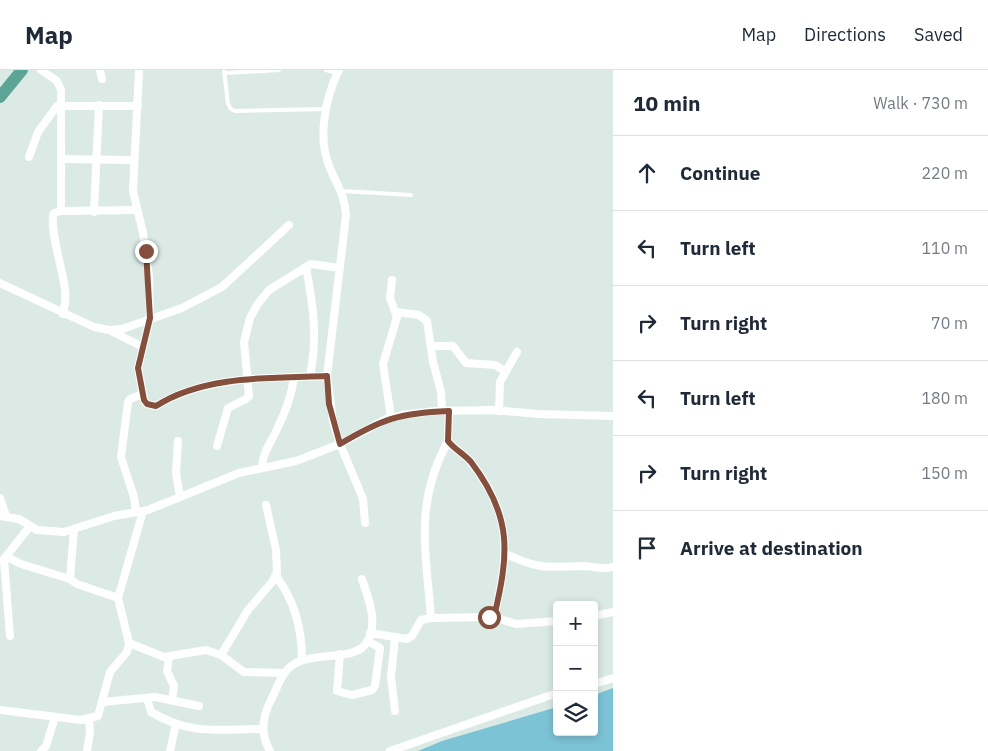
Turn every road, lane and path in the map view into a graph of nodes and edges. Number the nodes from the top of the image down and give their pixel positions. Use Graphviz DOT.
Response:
graph roads {
  1 [pos="41,70"];
  2 [pos="100,70"];
  3 [pos="139,70"];
  4 [pos="279,70"];
  5 [pos="326,70"];
  6 [pos="17,71"];
  7 [pos="225,71"];
  8 [pos="338,72"];
  9 [pos="102,79"];
  10 [pos="0,97"];
  11 [pos="61,104"];
  12 [pos="99,105"];
  13 [pos="138,106"];
  14 [pos="327,109"];
  15 [pos="30,157"];
  16 [pos="61,159"];
  17 [pos="98,160"];
  18 [pos="134,160"];
  19 [pos="342,191"];
  20 [pos="411,195"];
  21 [pos="136,210"];
  22 [pos="61,211"];
  23 [pos="94,212"];
  24 [pos="289,225"];
  25 [pos="306,267"];
  26 [pos="340,268"];
  27 [pos="392,280"];
  28 [pos="0,283"];
  29 [pos="396,312"];
  30 [pos="63,314"];
  31 [pos="150,318"];
  32 [pos="109,330"];
  33 [pos="431,346"];
  34 [pos="143,348"];
  35 [pos="517,352"];
  36 [pos="505,371"];
  37 [pos="310,376"];
  38 [pos="327,376"];
  39 [pos="294,377"];
  40 [pos="247,380"];
  41 [pos="143,394"];
  42 [pos="499,410"];
  43 [pos="445,411"];
  44 [pos="613,416"];
  45 [pos="391,418"];
  46 [pos="178,441"];
  47 [pos="448,441"];
  48 [pos="340,444"];
  49 [pos="217,446"];
  50 [pos="262,468"];
  51 [pos="180,497"];
  52 [pos="0,498"];
  53 [pos="266,505"];
  54 [pos="139,511"];
  55 [pos="3,516"];
  56 [pos="365,523"];
  57 [pos="30,526"];
  58 [pos="74,529"];
  59 [pos="506,554"];
  60 [pos="4,559"];
  61 [pos="613,567"];
  62 [pos="276,576"];
  63 [pos="70,578"];
  64 [pos="362,579"];
  65 [pos="118,598"];
  66 [pos="613,612"];
  67 [pos="598,615"];
  68 [pos="494,617"];
  69 [pos="431,618"];
  70 [pos="553,621"];
  71 [pos="10,636"];
  72 [pos="369,637"];
  73 [pos="396,638"];
  74 [pos="128,643"];
  75 [pos="340,654"];
  76 [pos="221,655"];
  77 [pos="169,657"];
  78 [pos="302,660"];
  79 [pos="284,673"];
  80 [pos="613,678"];
  81 [pos="598,683"];
  82 [pos="553,694"];
  83 [pos="147,698"];
  84 [pos="172,700"];
  85 [pos="102,702"];
  86 [pos="199,706"];
  87 [pos="0,710"];
  88 [pos="395,711"];
  89 [pos="54,717"];
  90 [pos="89,719"];
  91 [pos="176,724"];
  92 [pos="263,729"];
  93 [pos="41,751"];
  94 [pos="87,751"];
  95 [pos="170,751"];
  96 [pos="270,751"];
  97 [pos="390,751"];
  1 -- 11 [label="street"];
  2 -- 9 [label="street"];
  3 -- 13 [label="street"];
  4 -- 7 [label="lane"];
  5 -- 8 [label="lane"];
  6 -- 10 [label="main road"];
  7 -- 14 [label="lane"];
  8 -- 14 [label="street"];
  11 -- 12 [label="street"];
  11 -- 15 [label="street"];
  11 -- 16 [label="street"];
  12 -- 13 [label="street"];
  12 -- 17 [label="street"];
  13 -- 18 [label="street"];
  14 -- 19 [label="street"];
  16 -- 17 [label="street"];
  16 -- 22 [label="street"];
  17 -- 18 [label="street"];
  17 -- 23 [label="street"];
  18 -- 21 [label="street"];
  19 -- 20 [label="lane"];
  19 -- 26 [label="street"];
  21 -- 23 [label="street"];
  21 -- 31 [label="street"];
  22 -- 23 [label="street"];
  22 -- 30 [label="street"];
  24 -- 31 [label="street"];
  25 -- 26 [label="street"];
  25 -- 37 [label="street"];
  25 -- 40 [label="street"];
  26 -- 38 [label="street"];
  27 -- 29 [label="street"];
  28 -- 30 [label="street"];
  29 -- 33 [label="street"];
  29 -- 45 [label="street"];
  30 -- 32 [label="street"];
  31 -- 32 [label="street"];
  31 -- 34 [label="street"];
  32 -- 34 [label="street"];
  33 -- 36 [label="street"];
  33 -- 43 [label="street"];
  34 -- 41 [label="street"];
  35 -- 36 [label="street"];
  36 -- 42 [label="street"];
  37 -- 38 [label="street"];
  37 -- 39 [label="street"];
  38 -- 48 [label="street"];
  39 -- 40 [label="street"];
  39 -- 50 [label="street"];
  40 -- 41 [label="street"];
  40 -- 49 [label="street"];
  41 -- 54 [label="street"];
  42 -- 43 [label="street"];
  42 -- 44 [label="street"];
  43 -- 45 [label="street"];
  43 -- 47 [label="street"];
  45 -- 48 [label="street"];
  46 -- 51 [label="street"];
  47 -- 59 [label="street"];
  47 -- 69 [label="street"];
  48 -- 50 [label="street"];
  48 -- 56 [label="street"];
  50 -- 51 [label="street"];
  51 -- 54 [label="street"];
  52 -- 55 [label="street"];
  53 -- 62 [label="street"];
  54 -- 58 [label="street"];
  54 -- 65 [label="street"];
  55 -- 57 [label="street"];
  57 -- 58 [label="street"];
  57 -- 60 [label="street"];
  58 -- 63 [label="street"];
  59 -- 61 [label="street"];
  59 -- 68 [label="street"];
  60 -- 63 [label="street"];
  60 -- 71 [label="street"];
  62 -- 76 [label="street"];
  62 -- 78 [label="street"];
  63 -- 65 [label="street"];
  64 -- 72 [label="street"];
  65 -- 74 [label="street"];
  66 -- 67 [label="street"];
  68 -- 69 [label="street"];
  68 -- 70 [label="street"];
  69 -- 73 [label="street"];
  72 -- 73 [label="street"];
  72 -- 75 [label="street"];
  72 -- 75 [label="street"];
  73 -- 88 [label="street"];
  74 -- 77 [label="street"];
  74 -- 85 [label="street"];
  75 -- 78 [label="street"];
  76 -- 77 [label="street"];
  76 -- 79 [label="street"];
  77 -- 84 [label="street"];
  78 -- 79 [label="street"];
  79 -- 92 [label="street"];
  80 -- 81 [label="street"];
  82 -- 97 [label="street"];
  83 -- 84 [label="street"];
  83 -- 85 [label="street"];
  83 -- 91 [label="street"];
  84 -- 86 [label="street"];
  85 -- 90 [label="street"];
  87 -- 89 [label="street"];
  89 -- 90 [label="street"];
  89 -- 93 [label="street"];
  90 -- 94 [label="street"];
  91 -- 92 [label="street"];
  91 -- 95 [label="street"];
  92 -- 96 [label="street"];
}
